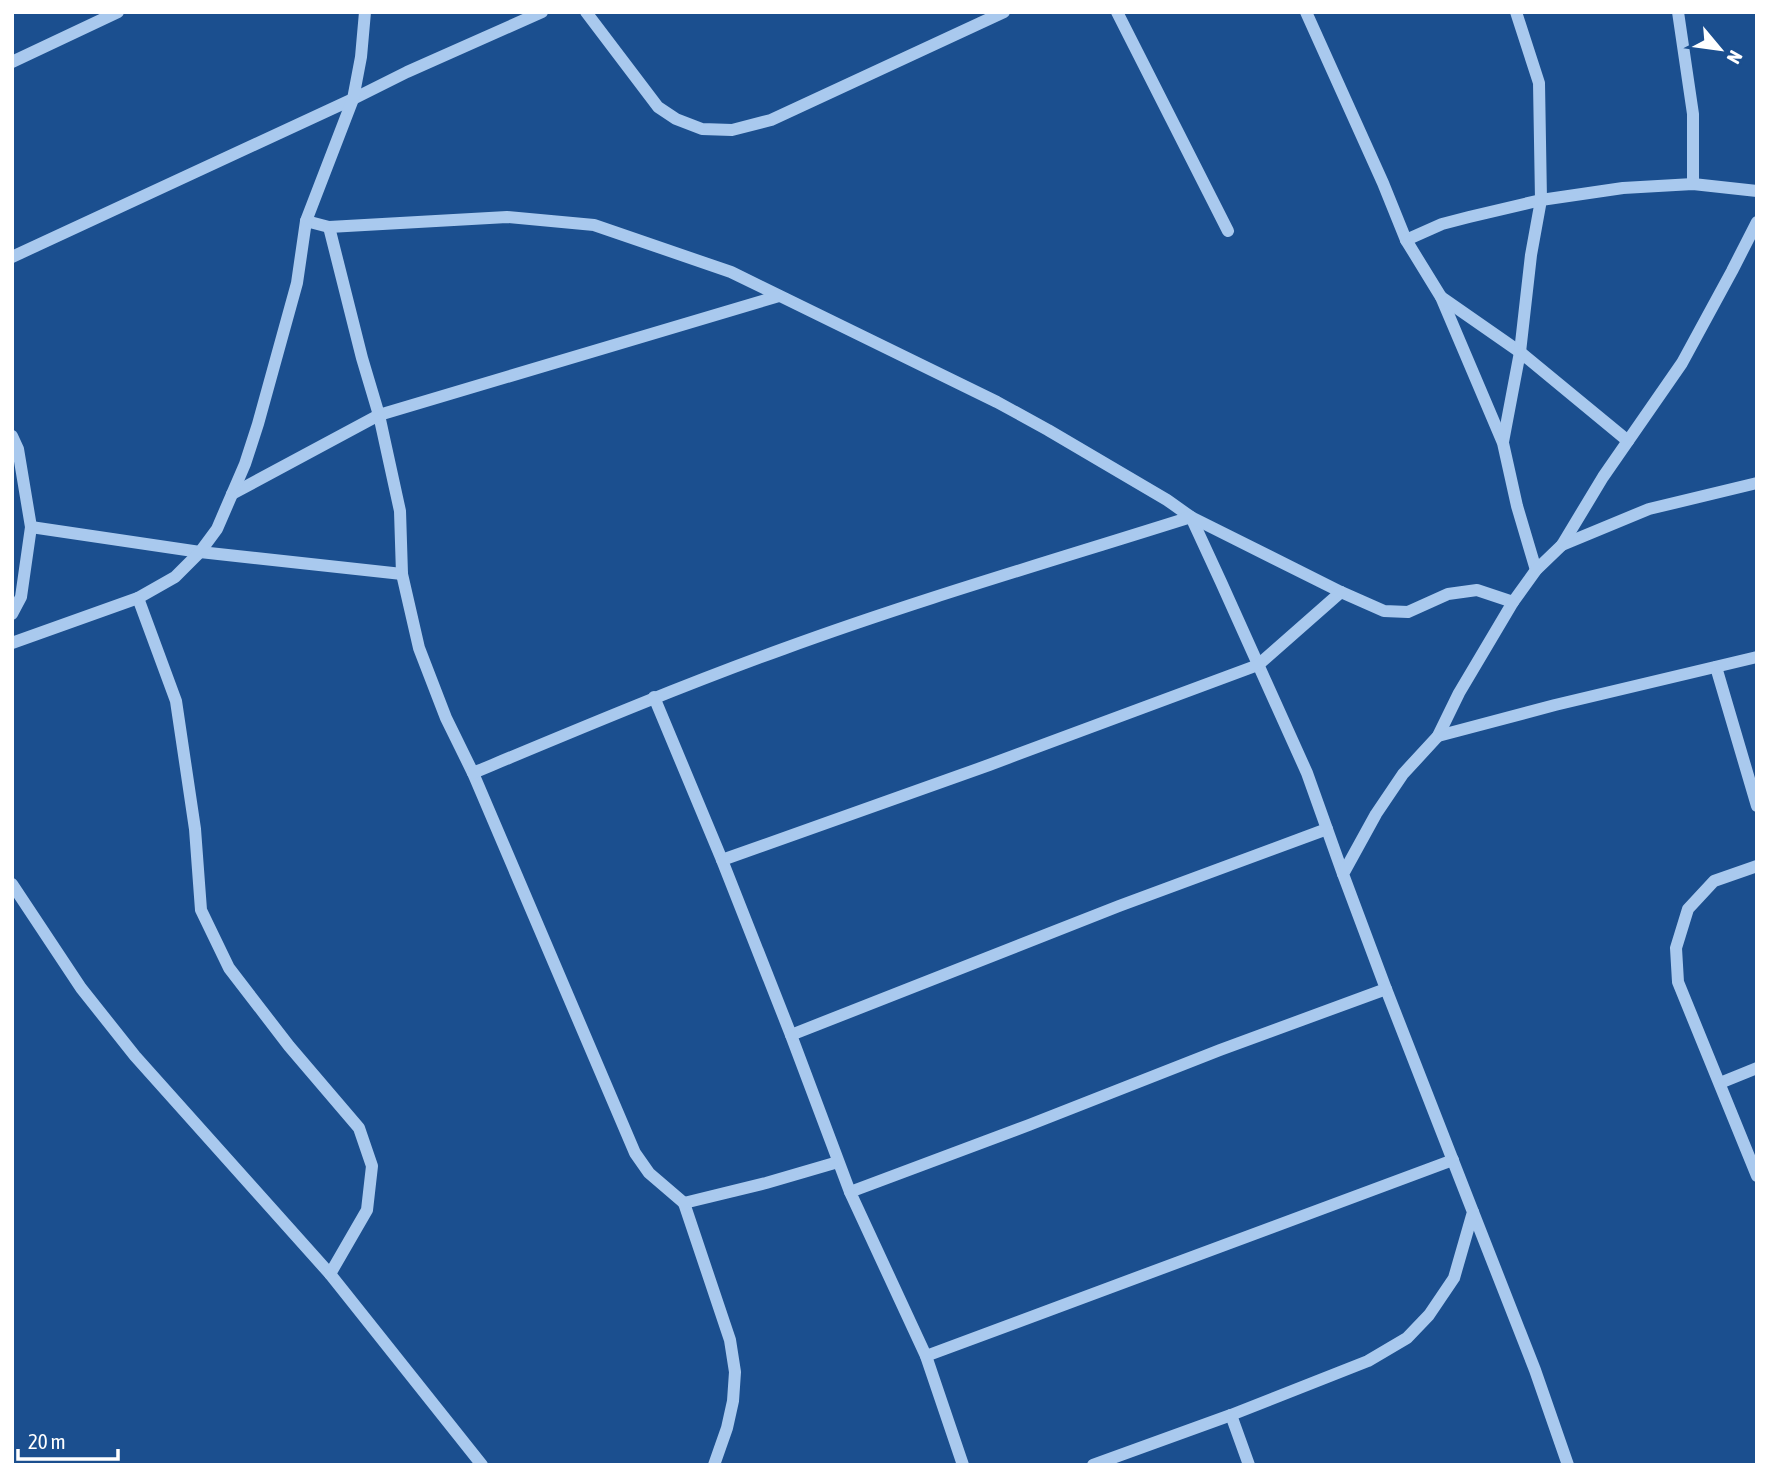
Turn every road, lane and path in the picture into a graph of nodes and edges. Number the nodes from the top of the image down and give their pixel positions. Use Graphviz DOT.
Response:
graph roads {
  1 [pos="118,12"];
  2 [pos="365,12"];
  3 [pos="542,12"];
  4 [pos="586,12"];
  5 [pos="1004,12"];
  6 [pos="1116,12"];
  7 [pos="1306,12"];
  8 [pos="1516,12"];
  9 [pos="1678,12"];
  10 [pos="12,62"];
  11 [pos="352,99"];
  12 [pos="1693,184"];
  13 [pos="1757,191"];
  14 [pos="1541,200"];
  15 [pos="306,221"];
  16 [pos="1757,222"];
  17 [pos="329,227"];
  18 [pos="1228,232"];
  19 [pos="1406,240"];
  20 [pos="12,257"];
  21 [pos="779,296"];
  22 [pos="1441,297"];
  23 [pos="1520,352"];
  24 [pos="379,415"];
  25 [pos="12,436"];
  26 [pos="1628,441"];
  27 [pos="1503,443"];
  28 [pos="1757,483"];
  29 [pos="232,494"];
  30 [pos="1191,517"];
  31 [pos="31,527"];
  32 [pos="1562,545"];
  33 [pos="200,552"];
  34 [pos="1536,570"];
  35 [pos="402,574"];
  36 [pos="1341,592"];
  37 [pos="138,598"];
  38 [pos="1513,602"];
  39 [pos="12,614"];
  40 [pos="12,643"];
  41 [pos="1757,657"];
  42 [pos="1258,666"];
  43 [pos="1716,667"];
  44 [pos="653,697"];
  45 [pos="1438,736"];
  46 [pos="473,773"];
  47 [pos="1757,806"];
  48 [pos="1327,830"];
  49 [pos="722,860"];
  50 [pos="1757,866"];
  51 [pos="1343,874"];
  52 [pos="12,884"];
  53 [pos="1386,989"];
  54 [pos="791,1035"];
  55 [pos="1757,1068"];
  56 [pos="1720,1083"];
  57 [pos="1453,1160"];
  58 [pos="838,1162"];
  59 [pos="1757,1177"];
  60 [pos="850,1192"];
  61 [pos="684,1203"];
  62 [pos="1473,1212"];
  63 [pos="330,1275"];
  64 [pos="926,1356"];
  65 [pos="1231,1415"];
  66 [pos="482,1465"];
  67 [pos="714,1465"];
  68 [pos="963,1465"];
  69 [pos="1093,1465"];
  70 [pos="1249,1465"];
  71 [pos="1568,1465"];
  1 -- 10 [label="street"];
  2 -- 11 [label="street"];
  3 -- 11 [label="street"];
  4 -- 5 [label="street"];
  6 -- 18 [label="street"];
  7 -- 19 [label="street"];
  8 -- 14 [label="street"];
  9 -- 12 [label="street"];
  11 -- 15 [label="street"];
  11 -- 20 [label="street"];
  12 -- 13 [label="street"];
  12 -- 14 [label="street"];
  14 -- 19 [label="street"];
  14 -- 23 [label="street"];
  15 -- 17 [label="street"];
  15 -- 29 [label="street"];
  16 -- 26 [label="street"];
  17 -- 21 [label="street"];
  17 -- 24 [label="street"];
  19 -- 22 [label="street"];
  21 -- 24 [label="street"];
  21 -- 30 [label="street"];
  22 -- 23 [label="street"];
  22 -- 27 [label="street"];
  23 -- 26 [label="street"];
  23 -- 27 [label="street"];
  24 -- 29 [label="street"];
  24 -- 35 [label="street"];
  25 -- 31 [label="street"];
  26 -- 32 [label="street"];
  27 -- 34 [label="street"];
  28 -- 32 [label="street"];
  29 -- 33 [label="street"];
  30 -- 36 [label="street"];
  30 -- 42 [label="street"];
  30 -- 44 [label="street"];
  31 -- 33 [label="street"];
  31 -- 39 [label="street"];
  32 -- 34 [label="street"];
  33 -- 35 [label="street"];
  33 -- 37 [label="street"];
  34 -- 38 [label="street"];
  35 -- 46 [label="street"];
  36 -- 38 [label="street"];
  36 -- 42 [label="street"];
  37 -- 40 [label="street"];
  37 -- 63 [label="street"];
  38 -- 45 [label="street"];
  41 -- 43 [label="street"];
  42 -- 48 [label="street"];
  42 -- 49 [label="street"];
  43 -- 45 [label="street"];
  43 -- 47 [label="street"];
  44 -- 46 [label="street"];
  44 -- 49 [label="street"];
  45 -- 51 [label="street"];
  46 -- 61 [label="street"];
  48 -- 51 [label="street"];
  48 -- 54 [label="street"];
  49 -- 54 [label="street"];
  50 -- 56 [label="street"];
  51 -- 53 [label="street"];
  52 -- 63 [label="street"];
  53 -- 57 [label="street"];
  53 -- 60 [label="street"];
  54 -- 58 [label="street"];
  55 -- 56 [label="street"];
  56 -- 59 [label="street"];
  57 -- 62 [label="street"];
  57 -- 64 [label="street"];
  58 -- 60 [label="street"];
  58 -- 61 [label="street"];
  60 -- 64 [label="street"];
  61 -- 67 [label="street"];
  62 -- 65 [label="street"];
  62 -- 71 [label="street"];
  63 -- 66 [label="street"];
  64 -- 68 [label="street"];
  65 -- 69 [label="street"];
  65 -- 70 [label="street"];
}
